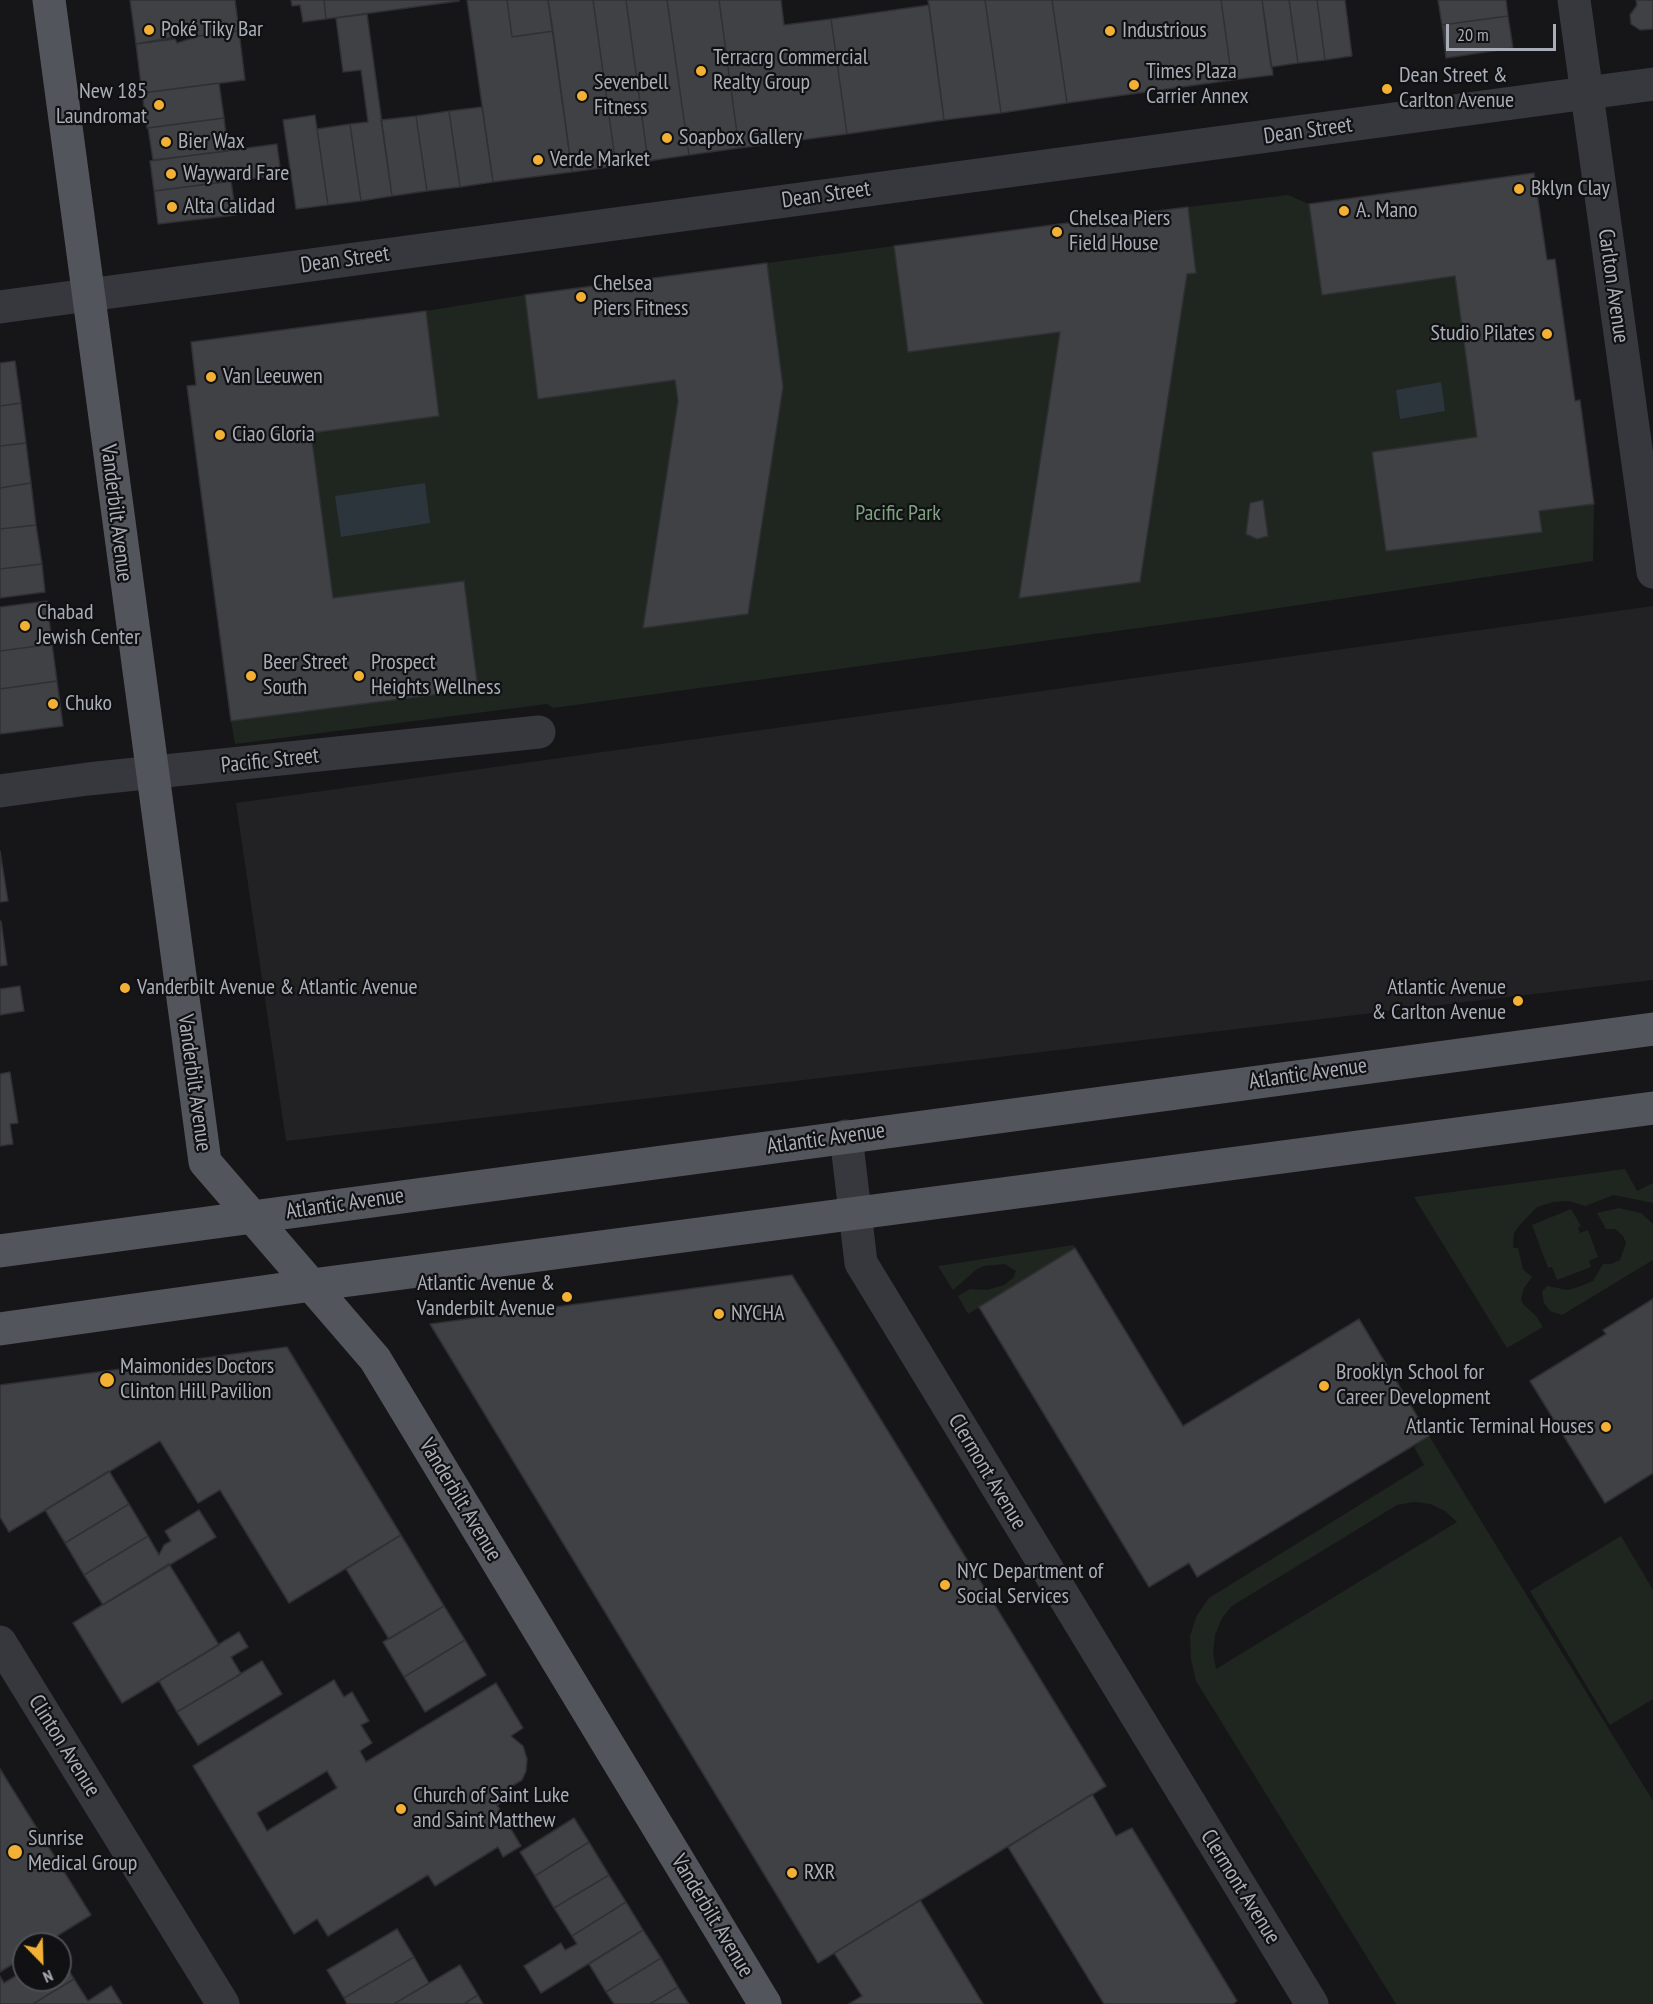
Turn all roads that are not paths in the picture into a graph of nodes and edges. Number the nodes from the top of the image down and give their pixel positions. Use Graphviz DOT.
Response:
graph roads {
  1 [pos="49,0"];
  2 [pos="1574,0"];
  3 [pos="1653,84"];
  4 [pos="1586,93"];
  5 [pos="90,295"];
  6 [pos="0,307"];
  7 [pos="1653,571"];
  8 [pos="539,732"];
  9 [pos="151,773"];
  10 [pos="0,791"];
  11 [pos="1653,1029"];
  12 [pos="1653,1108"];
  13 [pos="846,1136"];
  14 [pos="855,1215"];
  15 [pos="252,1217"];
  16 [pos="0,1251"];
  17 [pos="312,1286"];
  18 [pos="0,1329"];
  19 [pos="0,1642"];
  20 [pos="223,2004"];
  21 [pos="765,2004"];
  22 [pos="1312,2004"];
  1 -- 5 [label="main road, Vanderbilt Avenue"];
  2 -- 4 [label="street, Carlton Avenue"];
  3 -- 4 [label="street, Dean Street"];
  4 -- 5 [label="street, Dean Street"];
  4 -- 7 [label="street, Carlton Avenue"];
  5 -- 6 [label="street, Dean Street"];
  5 -- 9 [label="main road, Vanderbilt Avenue"];
  8 -- 9 [label="street, Pacific Street"];
  9 -- 10 [label="street, Pacific Street"];
  9 -- 15 [label="main road, Vanderbilt Avenue"];
  11 -- 13 [label="main road, Atlantic Avenue"];
  12 -- 14 [label="main road"];
  13 -- 14 [label="street, Clermont Avenue"];
  13 -- 15 [label="main road, Atlantic Avenue"];
  14 -- 17 [label="main road"];
  14 -- 22 [label="street, Clermont Avenue"];
  15 -- 16 [label="main road, Atlantic Avenue"];
  15 -- 17 [label="main road, Vanderbilt Avenue"];
  17 -- 18 [label="main road"];
  17 -- 21 [label="main road, Vanderbilt Avenue"];
  19 -- 20 [label="street, Clinton Avenue"];
}
